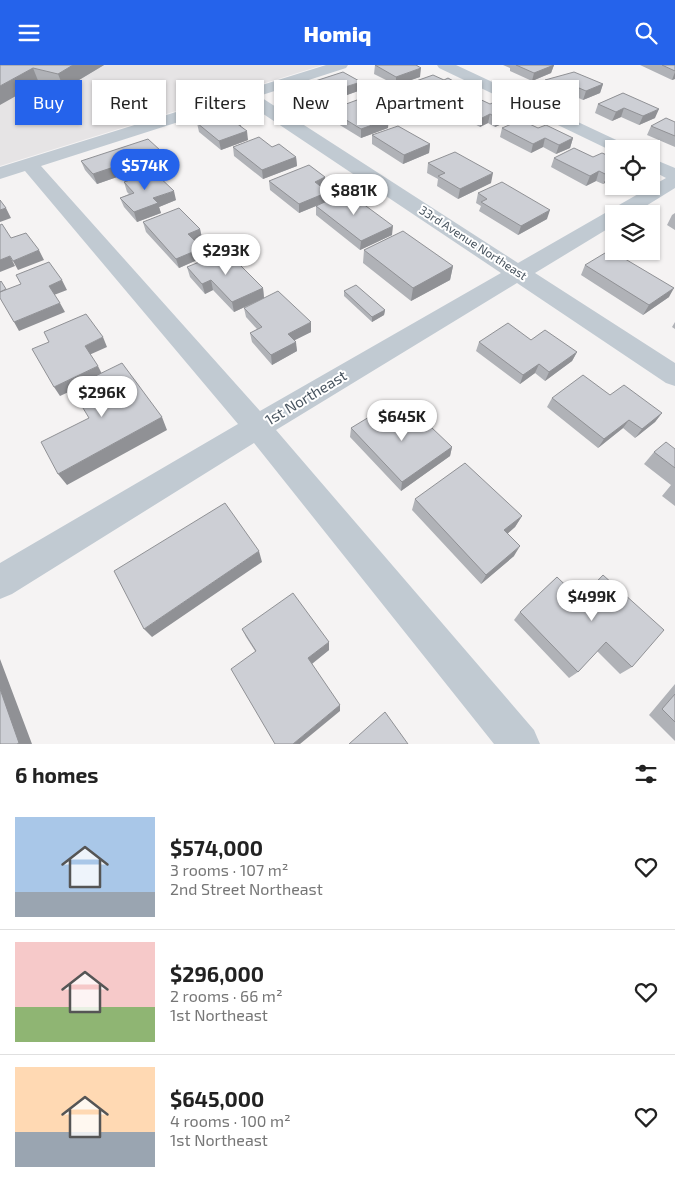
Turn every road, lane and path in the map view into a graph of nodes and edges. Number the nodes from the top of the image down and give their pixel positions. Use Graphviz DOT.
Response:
graph roads {
  1 [pos="342,65"];
  2 [pos="444,65"];
  3 [pos="264,88"];
  4 [pos="264,106"];
  5 [pos="176,116"];
  6 [pos="605,142"];
  7 [pos="29,164"];
  8 [pos="660,168"];
  9 [pos="0,173"];
  10 [pos="675,175"];
  11 [pos="675,180"];
  12 [pos="633,205"];
  13 [pos="605,221"];
  14 [pos="518,273"];
  15 [pos="675,376"];
  16 [pos="257,427"];
  17 [pos="0,583"];
  18 [pos="520,744"];
  1 -- 3 [label="street"];
  2 -- 6 [label="street"];
  4 -- 14 [label="street, 33rd Avenue Northeast"];
  5 -- 7 [label="street"];
  7 -- 9 [label="street"];
  7 -- 16 [label="street"];
  8 -- 10 [label="street"];
  11 -- 12 [label="street"];
  13 -- 14 [label="street, 1st Northeast"];
  14 -- 15 [label="street, 33rd Avenue Northeast"];
  14 -- 16 [label="street, 1st Northeast"];
  16 -- 17 [label="street, 1st Northeast"];
  16 -- 18 [label="street"];
}
